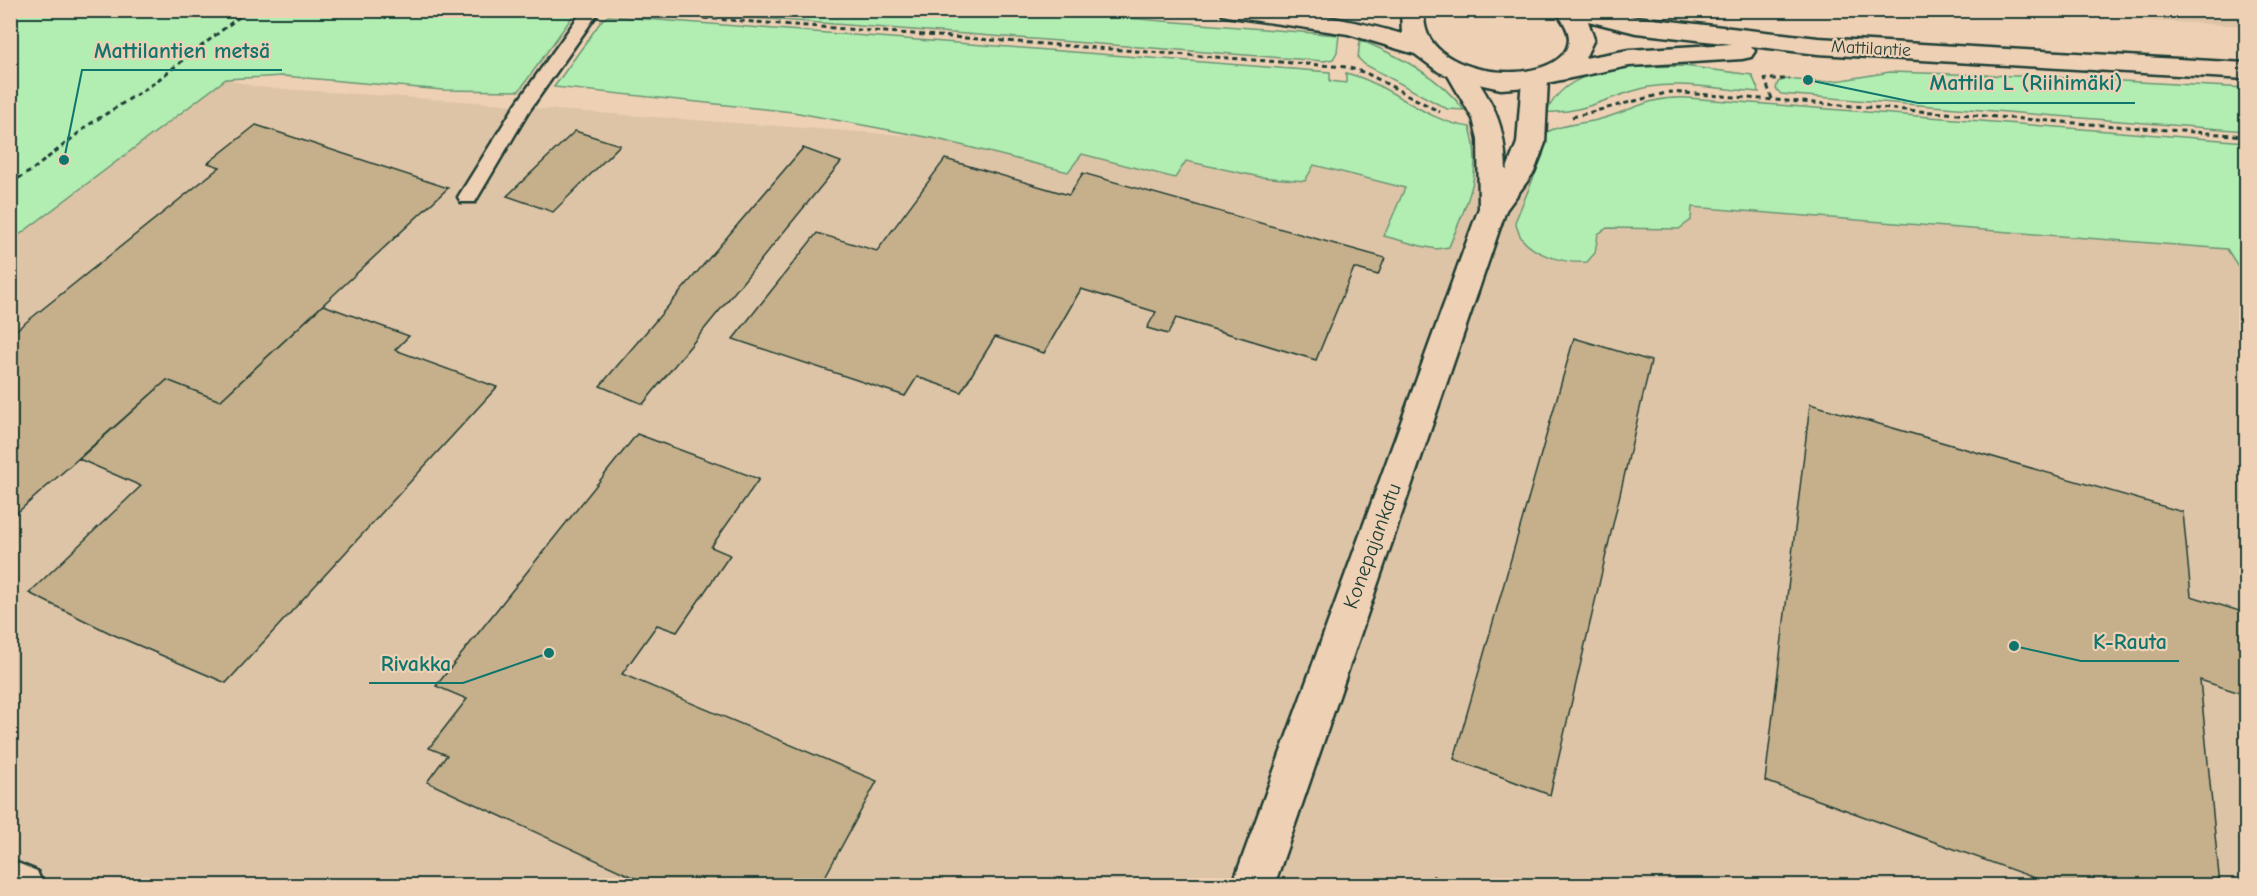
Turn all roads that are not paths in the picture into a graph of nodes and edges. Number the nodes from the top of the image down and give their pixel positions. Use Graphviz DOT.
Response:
graph roads {
  1 [pos="592,10"];
  2 [pos="1232,10"];
  3 [pos="1413,10"];
  4 [pos="1567,10"];
  5 [pos="1580,10"];
  6 [pos="1818,46"];
  7 [pos="1422,48"];
  8 [pos="2247,71"];
  9 [pos="1459,72"];
  10 [pos="1546,75"];
  11 [pos="468,197"];
  12 [pos="1493,208"];
  13 [pos="10,879"];
  14 [pos="22,885"];
  15 [pos="1253,885"];
  1 -- 11 [label="lane"];
  2 -- 7 [label="street"];
  3 -- 7 [label="street"];
  4 -- 10 [label="street"];
  5 -- 6 [label="street, Mattilantie"];
  6 -- 8 [label="street, Mattilantie"];
  6 -- 10 [label="street, Mattilantie"];
  7 -- 9 [label="street"];
  9 -- 10 [label="street, Mattilantie"];
  9 -- 12 [label="street, Konepajankatu"];
  10 -- 12 [label="street, Konepajankatu"];
  12 -- 15 [label="street, Konepajankatu"];
  13 -- 14 [label="street"];
}
